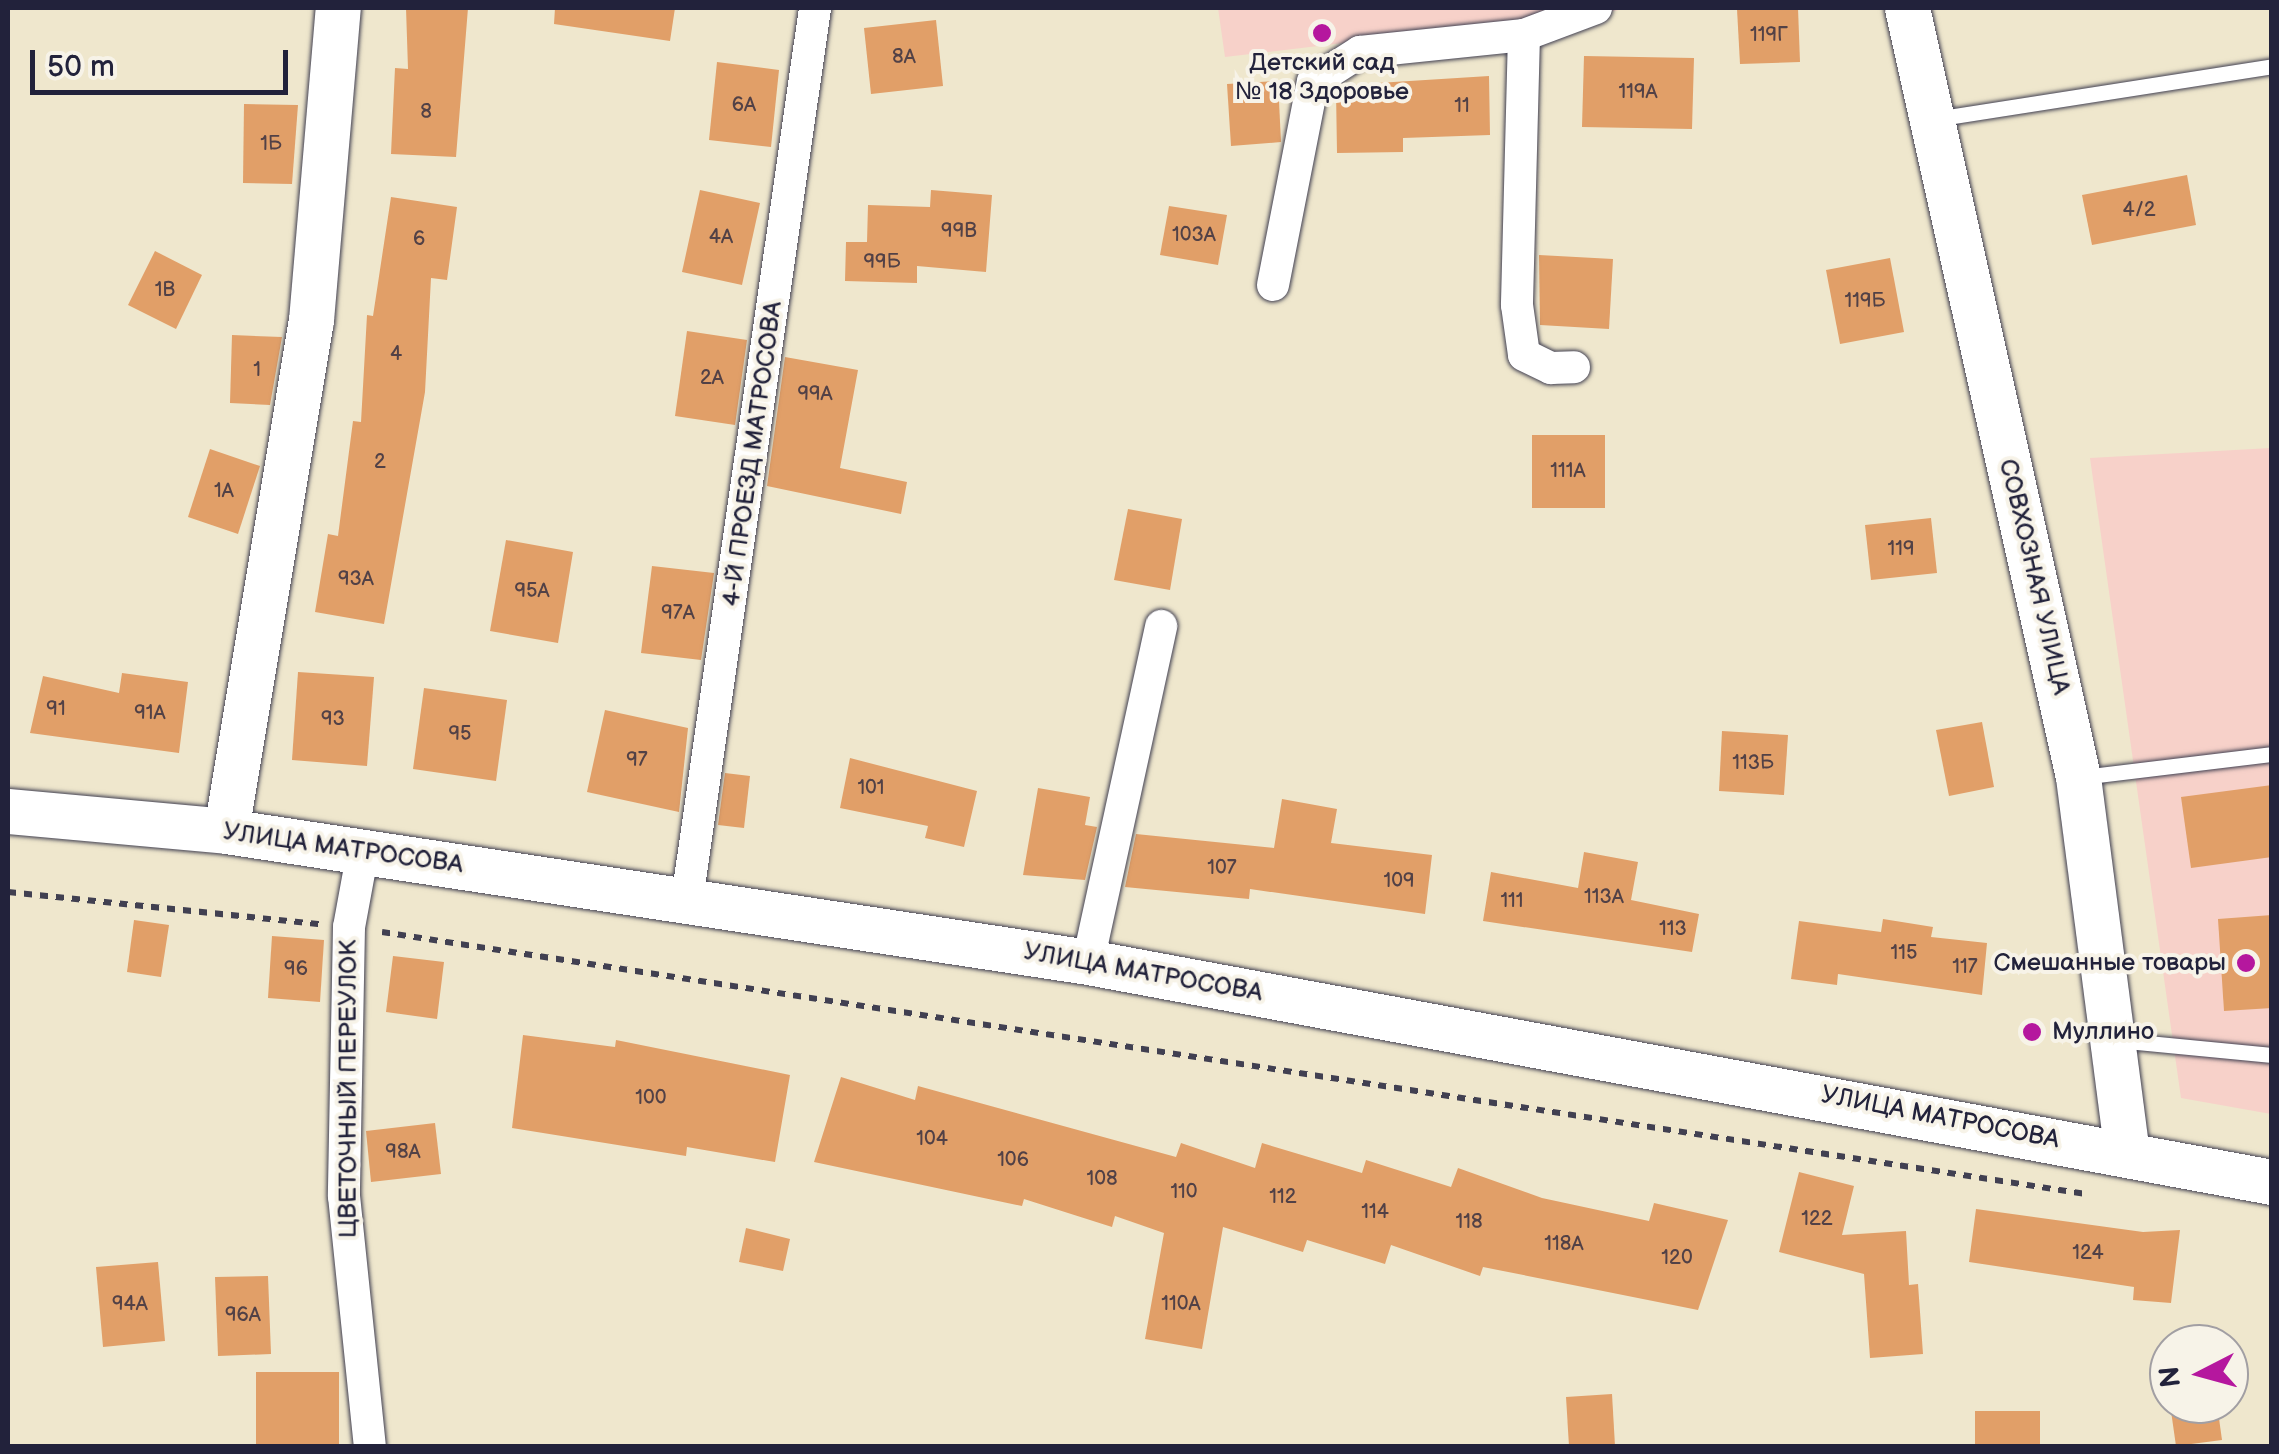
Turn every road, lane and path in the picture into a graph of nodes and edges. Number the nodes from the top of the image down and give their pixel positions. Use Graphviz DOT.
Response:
graph roads {
  1 [pos="338,8"];
  2 [pos="815,8"];
  3 [pos="1596,8"];
  4 [pos="1907,8"];
  5 [pos="1524,35"];
  6 [pos="2272,66"];
  7 [pos="1932,119"];
  8 [pos="1273,285"];
  9 [pos="1574,367"];
  10 [pos="1161,626"];
  11 [pos="2272,754"];
  12 [pos="2078,777"];
  13 [pos="8,811"];
  14 [pos="226,831"];
  15 [pos="363,851"];
  16 [pos="8,892"];
  17 [pos="687,900"];
  18 [pos="349,928"];
  19 [pos="1088,962"];
  20 [pos="2112,1039"];
  21 [pos="2272,1055"];
  22 [pos="2127,1153"];
  23 [pos="2272,1182"];
  24 [pos="2086,1194"];
  25 [pos="370,1446"];
  1 -- 14 [label="main road"];
  2 -- 17 [label="street, 4-Й ПРОЕЗД МАТРОСОВА"];
  3 -- 5 [label="street"];
  4 -- 7 [label="main road, СОВХОЗНАЯ УЛИЦА"];
  5 -- 8 [label="street"];
  5 -- 9 [label="street"];
  6 -- 7 [label="lane"];
  7 -- 12 [label="main road, СОВХОЗНАЯ УЛИЦА"];
  10 -- 19 [label="street"];
  11 -- 12 [label="lane"];
  12 -- 20 [label="main road, СОВХОЗНАЯ УЛИЦА"];
  13 -- 14 [label="main road, УЛИЦА МАТРОСОВА"];
  14 -- 15 [label="main road, УЛИЦА МАТРОСОВА"];
  15 -- 17 [label="main road, УЛИЦА МАТРОСОВА"];
  15 -- 18 [label="street, ЦВЕТОЧНЫЙ ПЕРЕУЛОК"];
  16 -- 18 [label="path"];
  17 -- 19 [label="main road, УЛИЦА МАТРОСОВА"];
  18 -- 24 [label="path"];
  18 -- 25 [label="street, ЦВЕТОЧНЫЙ ПЕРЕУЛОК"];
  19 -- 22 [label="main road, УЛИЦА МАТРОСОВА"];
  20 -- 21 [label="lane"];
  20 -- 22 [label="main road, СОВХОЗНАЯ УЛИЦА"];
  22 -- 23 [label="main road, УЛИЦА МАТРОСОВА"];
}
